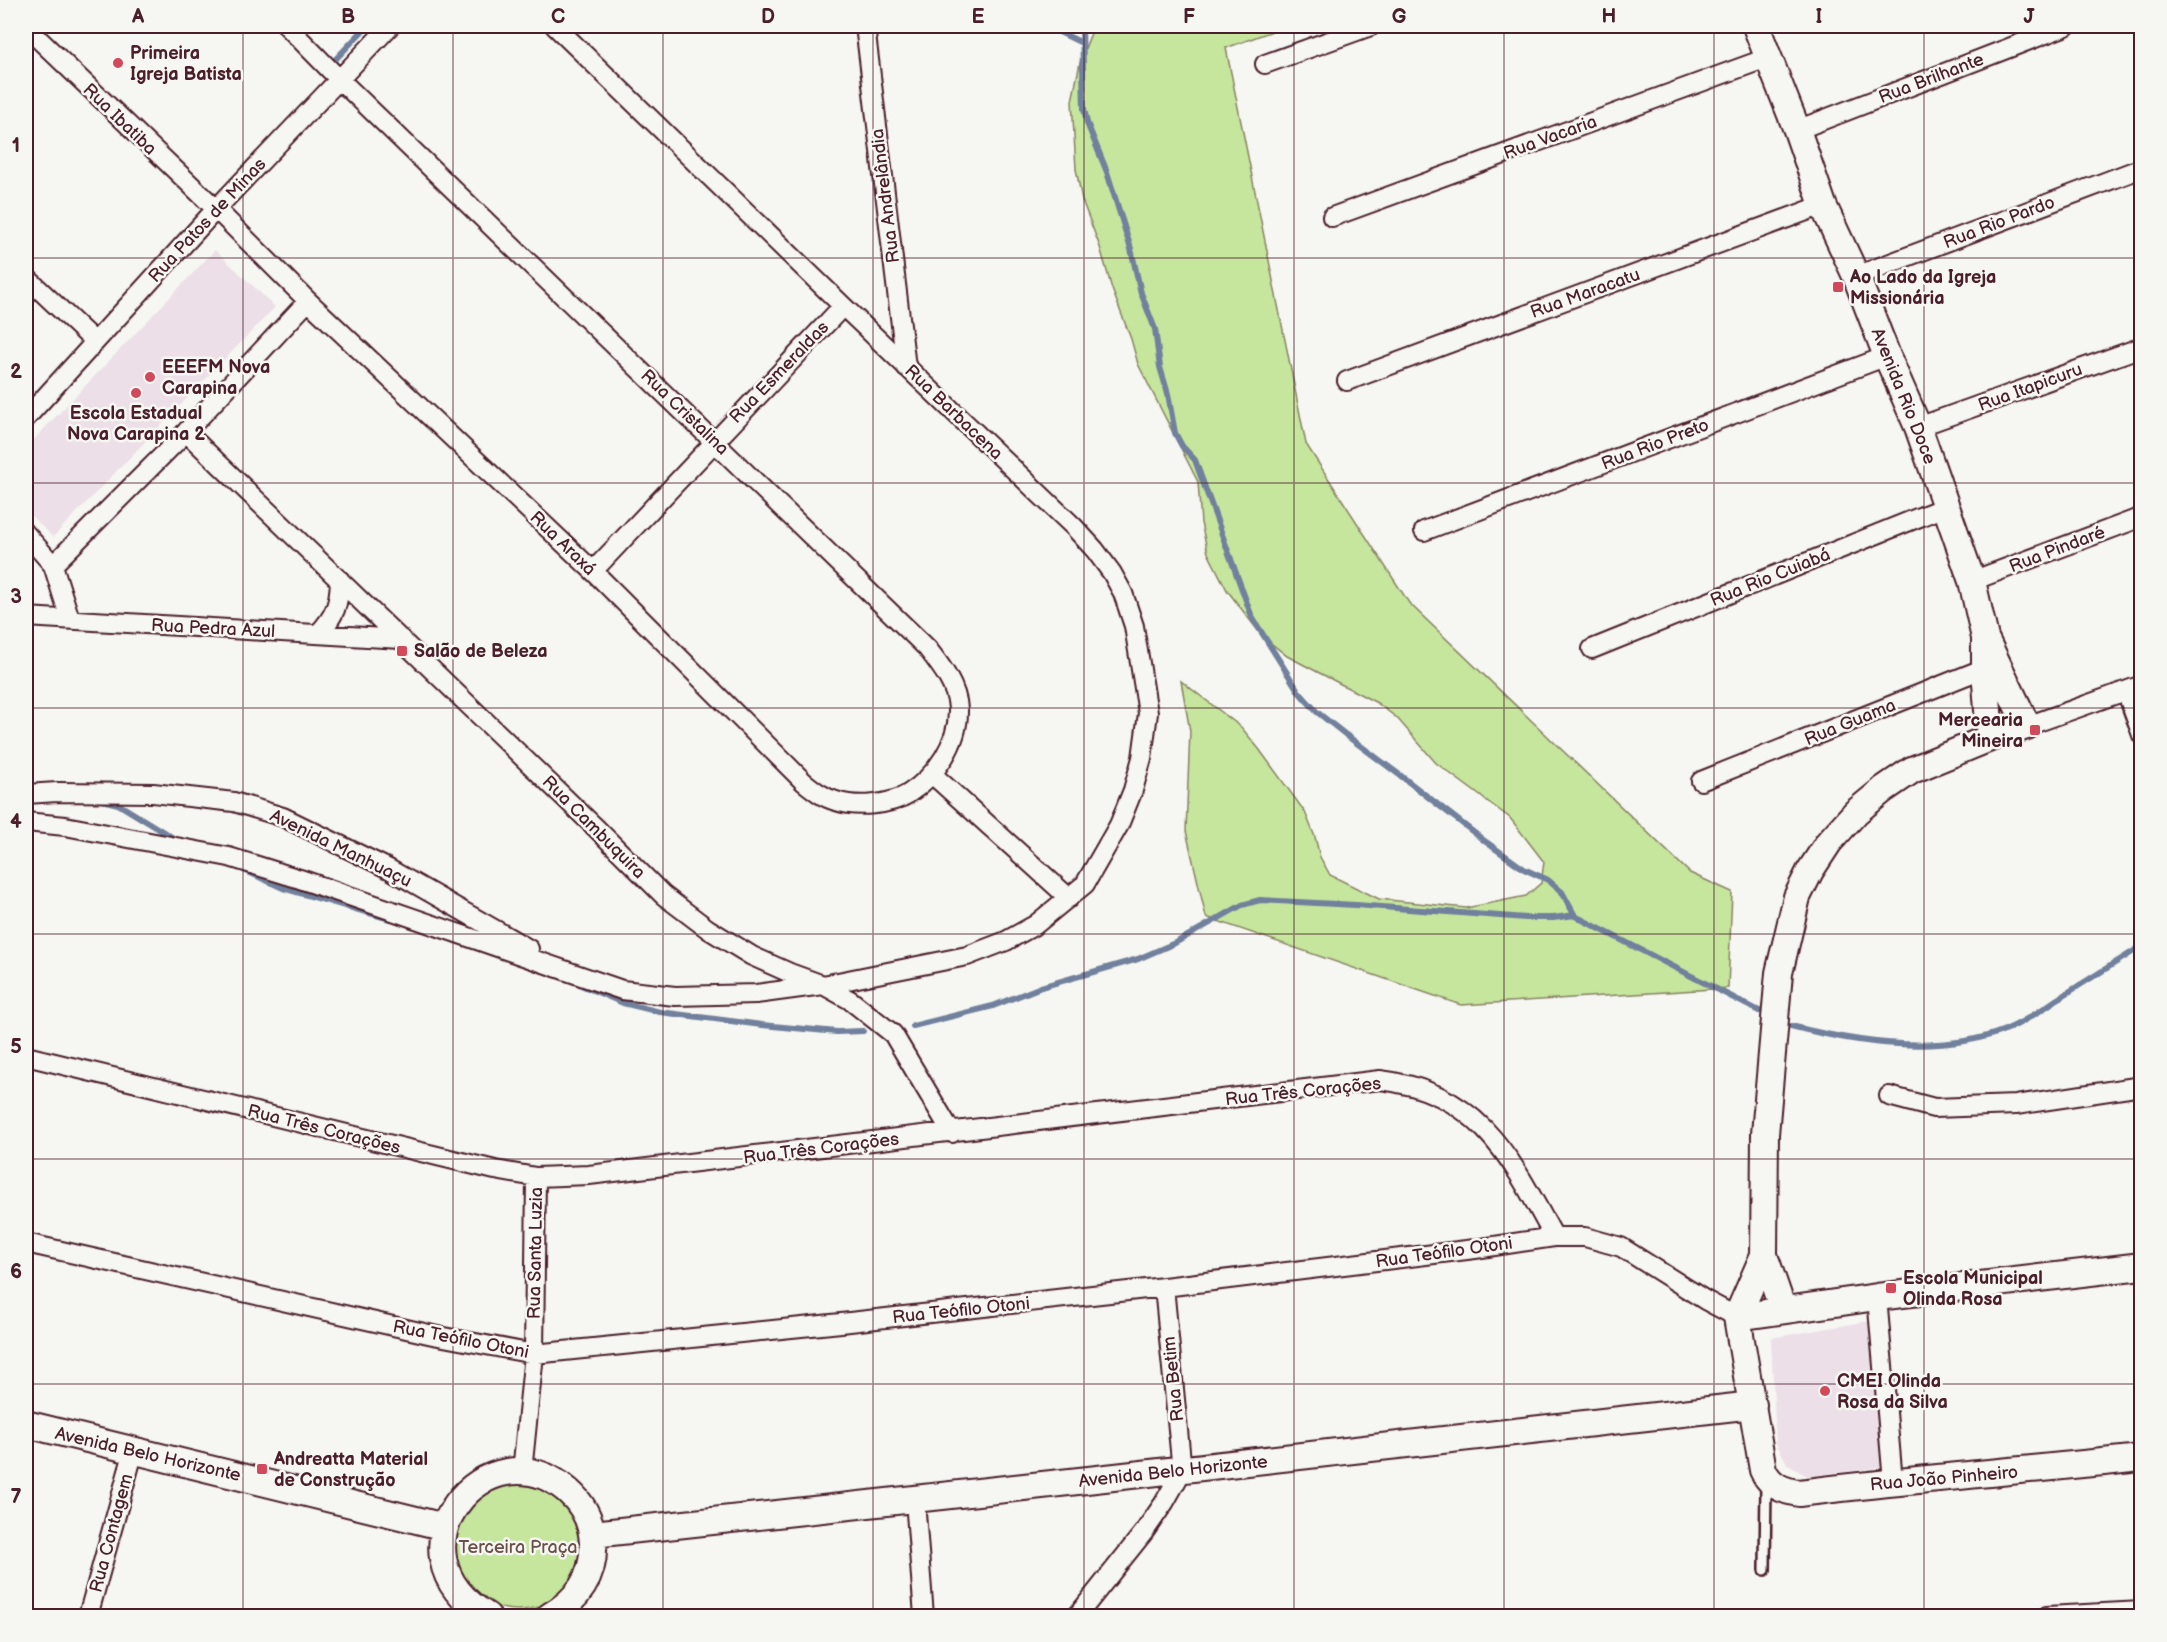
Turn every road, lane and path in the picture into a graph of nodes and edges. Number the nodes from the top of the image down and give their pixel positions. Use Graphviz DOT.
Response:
graph roads {
  1 [pos="287,26"];
  2 [pos="390,26"];
  3 [pos="555,26"];
  4 [pos="865,26"];
  5 [pos="1371,26"];
  6 [pos="1756,26"];
  7 [pos="2066,26"];
  8 [pos="26,27"];
  9 [pos="1767,58"];
  10 [pos="1265,64"];
  11 [pos="339,79"];
  12 [pos="1797,130"];
  13 [pos="2142,168"];
  14 [pos="1823,205"];
  15 [pos="216,209"];
  16 [pos="1332,217"];
  17 [pos="1856,276"];
  18 [pos="26,277"];
  19 [pos="308,301"];
  20 [pos="843,306"];
  21 [pos="95,342"];
  22 [pos="2142,347"];
  23 [pos="1887,356"];
  24 [pos="906,366"];
  25 [pos="1347,381"];
  26 [pos="26,418"];
  27 [pos="1918,427"];
  28 [pos="186,432"];
  29 [pos="714,440"];
  30 [pos="1947,506"];
  31 [pos="2142,517"];
  32 [pos="1424,531"];
  33 [pos="26,534"];
  34 [pos="54,565"];
  35 [pos="593,571"];
  36 [pos="340,580"];
  37 [pos="1972,581"];
  38 [pos="26,618"];
  39 [pos="70,619"];
  40 [pos="318,634"];
  41 [pos="401,639"];
  42 [pos="1592,649"];
  43 [pos="1992,666"];
  44 [pos="2134,688"];
  45 [pos="2027,726"];
  46 [pos="2142,735"];
  47 [pos="1990,738"];
  48 [pos="932,774"];
  49 [pos="1701,781"];
  50 [pos="26,794"];
  51 [pos="26,822"];
  52 [pos="1069,898"];
  53 [pos="565,969"];
  54 [pos="823,985"];
  55 [pos="26,1056"];
  56 [pos="2142,1086"];
  57 [pos="1889,1096"];
  58 [pos="952,1133"];
  59 [pos="536,1178"];
  60 [pos="1554,1237"];
  61 [pos="26,1243"];
  62 [pos="1764,1255"];
  63 [pos="2142,1266"];
  64 [pos="1164,1287"];
  65 [pos="1877,1297"];
  66 [pos="1783,1310"];
  67 [pos="1737,1317"];
  68 [pos="534,1354"];
  69 [pos="1744,1359"];
  70 [pos="1753,1405"];
  71 [pos="26,1425"];
  72 [pos="134,1450"];
  73 [pos="2142,1458"];
  74 [pos="1764,1470"];
  75 [pos="1182,1471"];
  76 [pos="522,1472"];
  77 [pos="1893,1482"];
  78 [pos="915,1500"];
  79 [pos="445,1527"];
  80 [pos="593,1534"];
  81 [pos="1765,1570"];
  82 [pos="2142,1611"];
  83 [pos="88,1617"];
  84 [pos="487,1617"];
  85 [pos="550,1617"];
  86 [pos="924,1617"];
  87 [pos="1077,1617"];
  88 [pos="2047,1617"];
  1 -- 11 [label="street, Rua Cristalina"];
  2 -- 11 [label="street, Rua Patos de Minas"];
  3 -- 20 [label="street, Rua Barbacena"];
  4 -- 24 [label="street, Rua Andrelândia"];
  5 -- 10 [label="street"];
  6 -- 9 [label="street, Avenida Rio Doce"];
  7 -- 12 [label="street, Rua Brilhante"];
  8 -- 15 [label="street, Rua Ibatiba"];
  9 -- 12 [label="street, Avenida Rio Doce"];
  9 -- 16 [label="street, Rua Vacaria"];
  11 -- 15 [label="street, Rua Patos de Minas"];
  11 -- 29 [label="street, Rua Cristalina"];
  12 -- 14 [label="street, Avenida Rio Doce"];
  13 -- 17 [label="street, Rua Rio Pardo"];
  14 -- 17 [label="street, Avenida Rio Doce"];
  14 -- 25 [label="street, Rua Maracatu"];
  15 -- 19 [label="street, Rua Araxá"];
  15 -- 21 [label="street, Rua Patos de Minas"];
  17 -- 23 [label="street, Avenida Rio Doce"];
  18 -- 21 [label="street"];
  19 -- 28 [label="street"];
  19 -- 35 [label="street, Rua Araxá"];
  20 -- 24 [label="street, Rua Barbacena"];
  20 -- 29 [label="street, Rua Esmeraldas"];
  21 -- 26 [label="street, Rua Patos de Minas"];
  22 -- 27 [label="street, Rua Itapicuru"];
  23 -- 27 [label="street, Avenida Rio Doce"];
  23 -- 32 [label="street, Rua Rio Preto"];
  24 -- 52 [label="street, Rua Barbacena"];
  27 -- 30 [label="street, Avenida Rio Doce"];
  28 -- 34 [label="street"];
  28 -- 36 [label="street, Rua Cambuquira"];
  29 -- 35 [label="street, Rua Esmeraldas"];
  29 -- 48 [label="street, Rua Cristalina"];
  30 -- 37 [label="street, Avenida Rio Doce"];
  30 -- 42 [label="street, Rua Rio Cuiabá"];
  31 -- 37 [label="street, Rua Pindaré"];
  33 -- 34 [label="street"];
  34 -- 39 [label="street"];
  35 -- 48 [label="street, Rua Araxá"];
  36 -- 40 [label="street"];
  36 -- 41 [label="street, Rua Cambuquira"];
  37 -- 43 [label="street, Avenida Rio Doce"];
  38 -- 39 [label="street, Rua Pedra Azul"];
  39 -- 40 [label="street, Rua Pedra Azul"];
  40 -- 41 [label="street, Rua Pedra Azul"];
  41 -- 54 [label="street, Rua Cambuquira"];
  43 -- 45 [label="street, Avenida Rio Doce"];
  43 -- 47 [label="street, Avenida Rio Doce"];
  43 -- 49 [label="street, Rua Guama"];
  44 -- 45 [label="street"];
  44 -- 46 [label="street"];
  45 -- 47 [label="street"];
  47 -- 62 [label="street"];
  48 -- 52 [label="street"];
  50 -- 53 [label="street, Avenida Manhuaçu"];
  51 -- 53 [label="street, Avenida Manhuaçu"];
  52 -- 54 [label="street"];
  53 -- 54 [label="street, Avenida Manhuaçu"];
  54 -- 58 [label="street"];
  55 -- 59 [label="street, Rua Três Corações"];
  56 -- 57 [label="street"];
  58 -- 59 [label="street, Rua Três Corações"];
  58 -- 60 [label="street, Rua Três Corações"];
  59 -- 68 [label="street, Rua Santa Luzia"];
  60 -- 64 [label="street, Rua Teófilo Otoni"];
  60 -- 67 [label="street, Rua Teófilo Otoni"];
  61 -- 68 [label="street, Rua Teófilo Otoni"];
  62 -- 66 [label="street"];
  62 -- 67 [label="street"];
  63 -- 65 [label="street"];
  64 -- 68 [label="street, Rua Teófilo Otoni"];
  64 -- 75 [label="street, Rua Betim"];
  65 -- 66 [label="street"];
  65 -- 77 [label="street"];
  66 -- 67 [label="street"];
  66 -- 69 [label="street"];
  67 -- 69 [label="street"];
  68 -- 76 [label="street, Rua Santa Luzia"];
  69 -- 70 [label="street"];
  70 -- 74 [label="street"];
  70 -- 75 [label="street, Avenida Belo Horizonte"];
  71 -- 72 [label="street, Avenida Belo Horizonte"];
  72 -- 79 [label="street, Avenida Belo Horizonte"];
  72 -- 83 [label="street, Rua Contagem"];
  73 -- 77 [label="street, Rua João Pinheiro"];
  74 -- 77 [label="street, Rua João Pinheiro"];
  74 -- 81 [label="lane"];
  75 -- 78 [label="street, Avenida Belo Horizonte"];
  75 -- 87 [label="street"];
  76 -- 79 [label="street"];
  76 -- 80 [label="street"];
  78 -- 80 [label="street, Avenida Belo Horizonte"];
  78 -- 86 [label="street"];
  79 -- 84 [label="street"];
  80 -- 85 [label="street"];
  82 -- 88 [label="street"];
}
